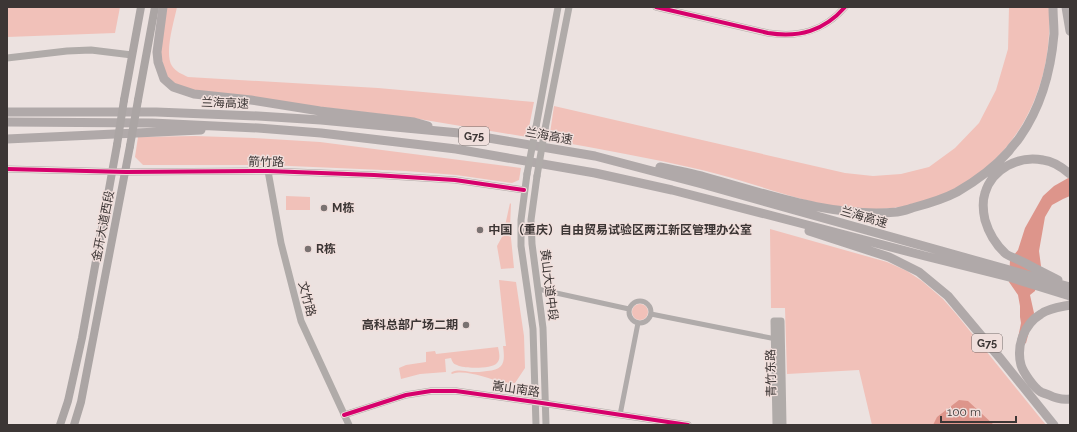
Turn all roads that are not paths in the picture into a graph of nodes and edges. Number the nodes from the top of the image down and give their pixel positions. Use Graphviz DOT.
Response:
graph roads {
  1 [pos="141,7"];
  2 [pos="155,7"];
  3 [pos="163,7"];
  4 [pos="558,7"];
  5 [pos="568,7"];
  6 [pos="656,7"];
  7 [pos="673,7"];
  8 [pos="840,7"];
  9 [pos="846,7"];
  10 [pos="1053,7"];
  11 [pos="1066,7"];
  12 [pos="1070,31"];
  13 [pos="132,55"];
  14 [pos="7,58"];
  15 [pos="7,112"];
  16 [pos="7,122"];
  17 [pos="258,128"];
  18 [pos="459,133"];
  19 [pos="7,139"];
  20 [pos="595,156"];
  21 [pos="7,169"];
  22 [pos="112,171"];
  23 [pos="268,171"];
  24 [pos="126,172"];
  25 [pos="1070,174"];
  26 [pos="524,190"];
  27 [pos="736,206"];
  28 [pos="926,252"];
  29 [pos="538,289"];
  30 [pos="1070,294"];
  31 [pos="629,309"];
  32 [pos="651,314"];
  33 [pos="777,321"];
  34 [pos="638,323"];
  35 [pos="778,340"];
  36 [pos="1070,399"];
  37 [pos="535,402"];
  38 [pos="545,403"];
  39 [pos="620,414"];
  40 [pos="344,415"];
  41 [pos="1051,422"];
  42 [pos="60,425"];
  43 [pos="74,425"];
  44 [pos="350,425"];
  45 [pos="536,425"];
  46 [pos="546,425"];
  47 [pos="688,425"];
  48 [pos="776,425"];
  49 [pos="783,425"];
  1 -- 13 [label="main road, 金开大道西段"];
  2 -- 24 [label="main road, 金开大道西段, bridge"];
  3 -- 18 [label="highway"];
  4 -- 26 [label="street, 黄山大道中段, bridge"];
  5 -- 29 [label="street, 黄山大道中段, bridge"];
  6 -- 9 [label="street"];
  7 -- 8 [label="street"];
  10 -- 20 [label="highway"];
  11 -- 12 [label="highway"];
  13 -- 14 [label="street"];
  13 -- 22 [label="main road, 金开大道西段, bridge"];
  15 -- 18 [label="highway, 兰海高速 / G75"];
  16 -- 17 [label="highway, 兰海高速 / G75"];
  17 -- 19 [label="highway"];
  17 -- 27 [label="highway, 兰海高速 / G75"];
  18 -- 20 [label="highway, 兰海高速 / G75"];
  20 -- 28 [label="highway, 兰海高速 / G75"];
  21 -- 22 [label="street, 箭竹路"];
  22 -- 24 [label="street, 箭竹路"];
  22 -- 42 [label="main road, 金开大道西段"];
  23 -- 24 [label="street, 箭竹路"];
  23 -- 26 [label="street, 箭竹路"];
  23 -- 40 [label="street, 文竹路"];
  24 -- 43 [label="main road, 金开大道西段"];
  25 -- 30 [label="highway"];
  26 -- 37 [label="street, 黄山大道中段"];
  27 -- 28 [label="highway"];
  27 -- 41 [label="highway, G75"];
  28 -- 30 [label="highway"];
  29 -- 31 [label="street"];
  29 -- 38 [label="street, 黄山大道中段"];
  30 -- 36 [label="highway"];
  31 -- 32 [label="street"];
  31 -- 34 [label="street"];
  32 -- 34 [label="street"];
  32 -- 35 [label="street"];
  33 -- 35 [label="street, 青竹东路"];
  34 -- 39 [label="street"];
  35 -- 48 [label="street, 青竹东路"];
  35 -- 49 [label="street, 青竹东路"];
  37 -- 38 [label="street, 嵩山南路"];
  37 -- 40 [label="street, 嵩山南路"];
  37 -- 45 [label="street, 黄山大道中段"];
  38 -- 39 [label="street, 嵩山南路"];
  38 -- 46 [label="street, 黄山大道中段"];
  39 -- 47 [label="street, 嵩山南路"];
  40 -- 44 [label="street, 文竹路"];
}
